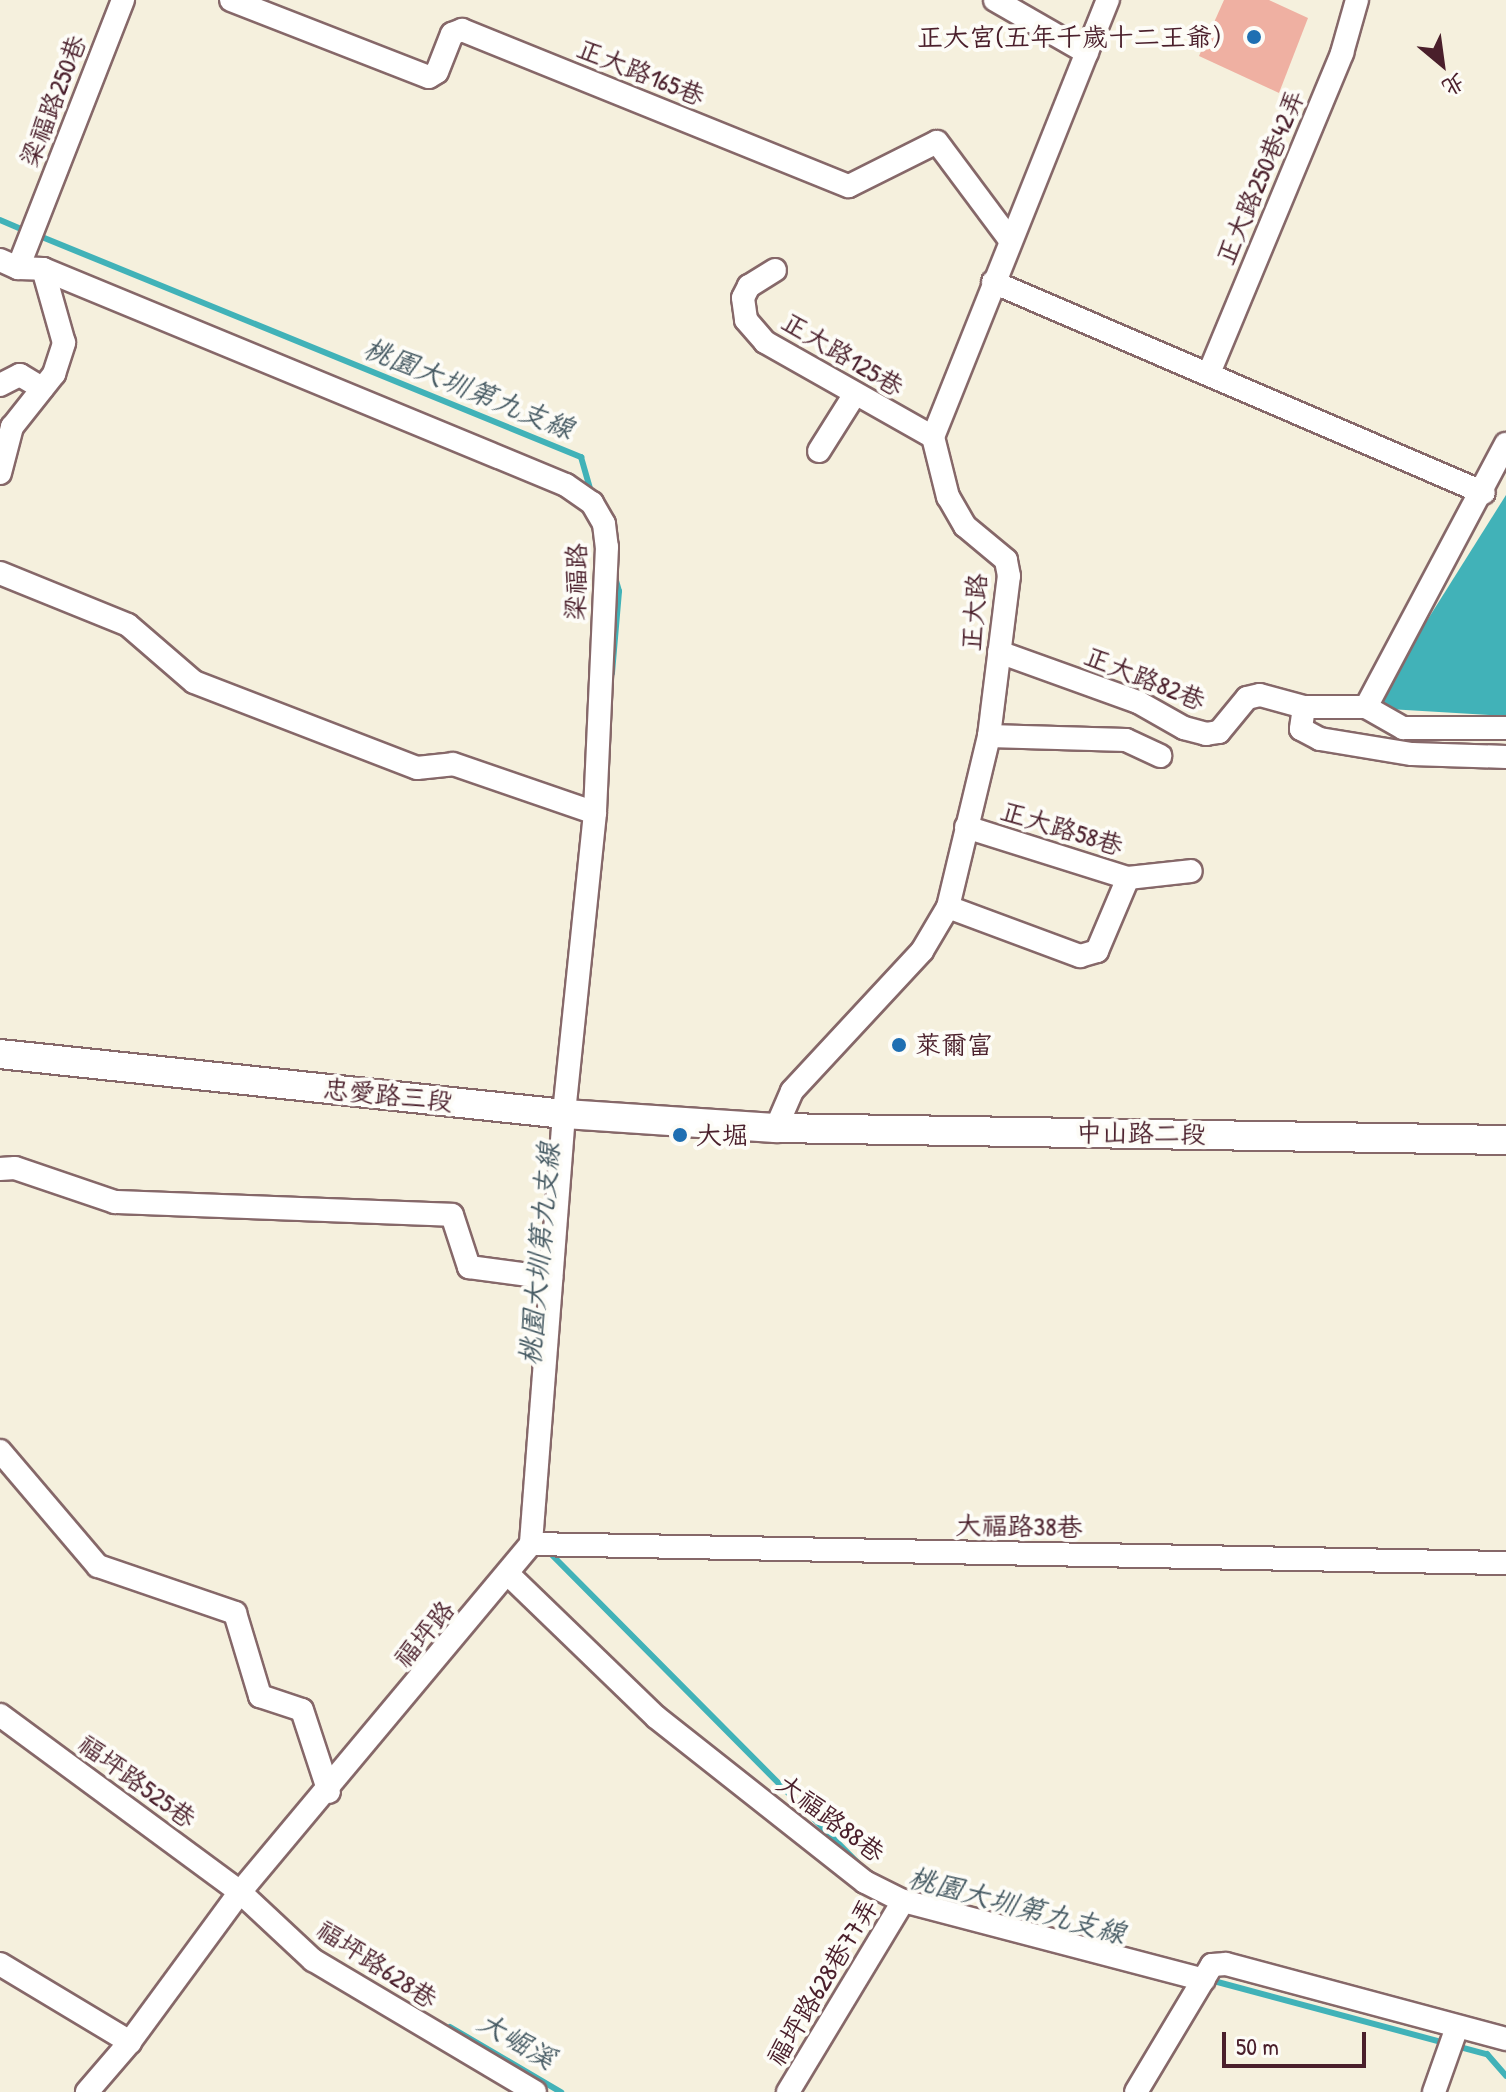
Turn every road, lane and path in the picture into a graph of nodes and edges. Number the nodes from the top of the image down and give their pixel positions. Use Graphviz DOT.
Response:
graph roads {
  1 [pos="123,0"];
  2 [pos="231,0"];
  3 [pos="995,0"];
  4 [pos="1108,0"];
  5 [pos="1357,0"];
  6 [pos="1087,53"];
  7 [pos="1010,240"];
  8 [pos="9,264"];
  9 [pos="43,269"];
  10 [pos="775,270"];
  11 [pos="993,282"];
  12 [pos="1209,373"];
  13 [pos="0,385"];
  14 [pos="42,388"];
  15 [pos="853,397"];
  16 [pos="933,437"];
  17 [pos="1506,444"];
  18 [pos="819,451"];
  19 [pos="0,473"];
  20 [pos="1484,493"];
  21 [pos="0,573"];
  22 [pos="999,652"];
  23 [pos="1304,707"];
  24 [pos="1366,707"];
  25 [pos="1506,728"];
  26 [pos="989,736"];
  27 [pos="1161,756"];
  28 [pos="1506,757"];
  29 [pos="595,813"];
  30 [pos="966,827"];
  31 [pos="1191,871"];
  32 [pos="1128,878"];
  33 [pos="948,907"];
  34 [pos="0,1054"];
  35 [pos="570,1115"];
  36 [pos="776,1128"];
  37 [pos="1506,1140"];
  38 [pos="0,1169"];
  39 [pos="551,1278"];
  40 [pos="0,1451"];
  41 [pos="531,1544"];
  42 [pos="1506,1563"];
  43 [pos="509,1575"];
  44 [pos="0,1715"];
  45 [pos="329,1792"];
  46 [pos="240,1892"];
  47 [pos="903,1901"];
  48 [pos="0,1964"];
  49 [pos="1204,1980"];
  50 [pos="1457,2027"];
  51 [pos="1506,2039"];
  52 [pos="130,2042"];
  53 [pos="87,2092"];
  54 [pos="535,2092"];
  55 [pos="788,2092"];
  56 [pos="1136,2092"];
  57 [pos="1434,2092"];
  1 -- 8 [label="street, 梁福路250巷"];
  2 -- 7 [label="street, 正大路165巷"];
  3 -- 6 [label="street"];
  4 -- 6 [label="street"];
  5 -- 12 [label="street, 正大路250巷42弄"];
  6 -- 7 [label="street"];
  7 -- 11 [label="street"];
  8 -- 9 [label="street, 梁福路"];
  9 -- 14 [label="street"];
  9 -- 29 [label="street, 梁福路"];
  10 -- 15 [label="street, 正大路125巷"];
  11 -- 12 [label="street"];
  11 -- 16 [label="street"];
  12 -- 20 [label="street"];
  13 -- 14 [label="street"];
  14 -- 19 [label="street"];
  15 -- 16 [label="street, 正大路125巷"];
  15 -- 18 [label="street"];
  16 -- 22 [label="street, 正大路"];
  17 -- 20 [label="street"];
  20 -- 24 [label="street"];
  21 -- 29 [label="street"];
  22 -- 23 [label="street, 正大路82巷"];
  22 -- 26 [label="street, 正大路"];
  23 -- 24 [label="street"];
  23 -- 28 [label="street"];
  24 -- 25 [label="street"];
  26 -- 27 [label="street"];
  26 -- 30 [label="street, 正大路"];
  29 -- 35 [label="street, 梁福路"];
  30 -- 32 [label="street, 正大路58巷"];
  30 -- 33 [label="street, 正大路"];
  31 -- 32 [label="street, 正大路58巷"];
  32 -- 33 [label="street"];
  33 -- 36 [label="street, 正大路"];
  34 -- 35 [label="main road, 忠愛路三段"];
  35 -- 36 [label="main road, 忠愛路三段"];
  35 -- 39 [label="street"];
  36 -- 37 [label="main road, 中山路二段"];
  38 -- 39 [label="street"];
  39 -- 41 [label="street"];
  40 -- 45 [label="street"];
  41 -- 42 [label="street, 大福路38巷"];
  41 -- 43 [label="street, 福坪路"];
  43 -- 45 [label="street, 福坪路"];
  43 -- 47 [label="street, 大福路88巷"];
  44 -- 46 [label="street, 福坪路525巷"];
  45 -- 46 [label="street, 福坪路"];
  46 -- 52 [label="street, 福坪路"];
  46 -- 54 [label="street, 福坪路628巷"];
  47 -- 49 [label="street, 大福路88巷"];
  47 -- 55 [label="street, 福坪路628巷77弄"];
  48 -- 52 [label="street"];
  49 -- 50 [label="street"];
  49 -- 56 [label="street"];
  50 -- 51 [label="street"];
  50 -- 57 [label="street"];
  52 -- 53 [label="street, 福坪路"];
}
